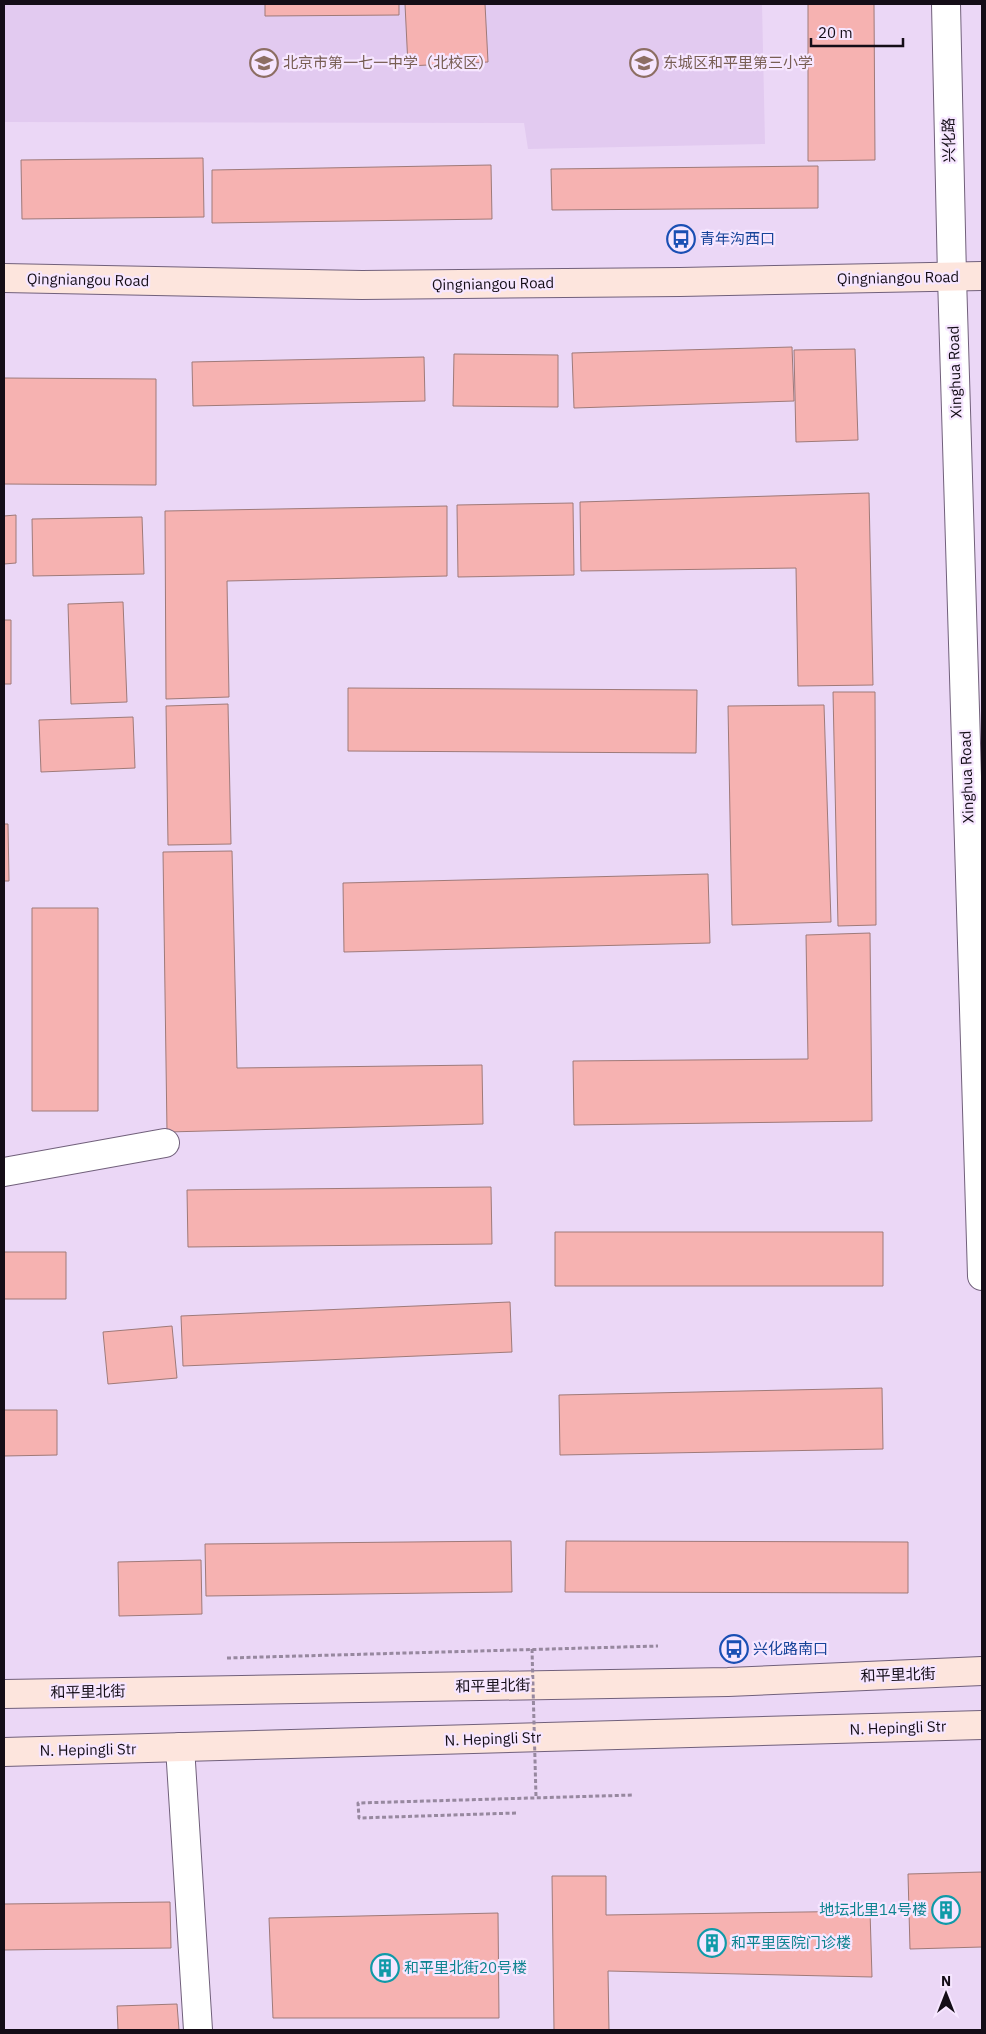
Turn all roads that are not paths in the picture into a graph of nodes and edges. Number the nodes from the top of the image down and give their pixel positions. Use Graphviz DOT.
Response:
graph roads {
  1 [pos="946,4"];
  2 [pos="982,276"];
  3 [pos="952,277"];
  4 [pos="4,278"];
  5 [pos="165,1143"];
  6 [pos="4,1172"];
  7 [pos="982,1276"];
  8 [pos="982,1671"];
  9 [pos="4,1694"];
  10 [pos="982,1726"];
  11 [pos="180,1747"];
  12 [pos="4,1752"];
  13 [pos="198,2030"];
  1 -- 3 [label="street, 兴化路"];
  2 -- 3 [label="main road, Qingniangou Road"];
  3 -- 4 [label="main road, Qingniangou Road"];
  3 -- 7 [label="street, Xinghua Road"];
  5 -- 6 [label="street"];
  8 -- 9 [label="main road, 和平里北街"];
  10 -- 11 [label="main road, N. Hepingli Str"];
  11 -- 12 [label="main road, N. Hepingli Str"];
  11 -- 13 [label="street"];
}
